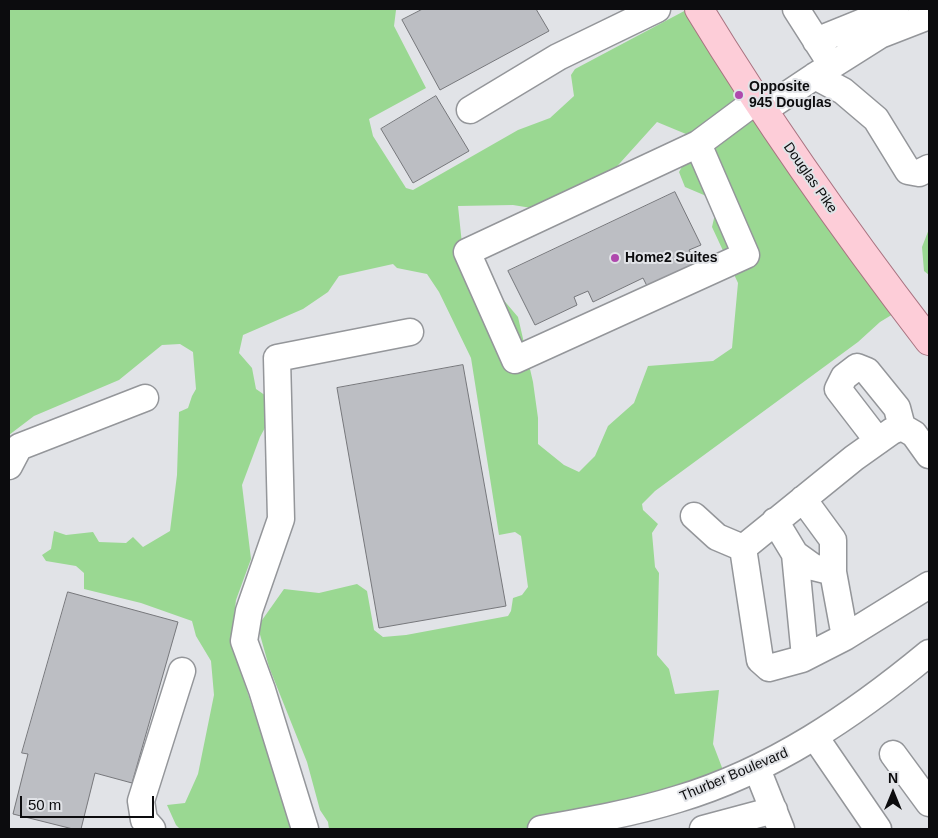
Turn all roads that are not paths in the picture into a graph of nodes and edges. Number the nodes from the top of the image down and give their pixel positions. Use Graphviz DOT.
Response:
graph roads {
  1 [pos="657,9"];
  2 [pos="699,9"];
  3 [pos="801,11"];
  4 [pos="929,16"];
  5 [pos="879,18"];
  6 [pos="816,41"];
  7 [pos="823,70"];
  8 [pos="760,105"];
  9 [pos="470,110"];
  10 [pos="698,144"];
  11 [pos="929,168"];
  12 [pos="926,329"];
  13 [pos="410,332"];
  14 [pos="145,398"];
  15 [pos="902,427"];
  16 [pos="878,441"];
  17 [pos="929,455"];
  18 [pos="9,466"];
  19 [pos="804,499"];
  20 [pos="694,516"];
  21 [pos="775,522"];
  22 [pos="743,548"];
  23 [pos="795,554"];
  24 [pos="832,572"];
  25 [pos="929,585"];
  26 [pos="845,637"];
  27 [pos="929,653"];
  28 [pos="806,657"];
  29 [pos="182,670"];
  30 [pos="815,737"];
  31 [pos="893,754"];
  32 [pos="757,768"];
  33 [pos="929,803"];
  34 [pos="778,819"];
  35 [pos="152,829"];
  36 [pos="305,829"];
  37 [pos="541,829"];
  38 [pos="703,829"];
  39 [pos="878,829"];
  1 -- 9 [label="street"];
  2 -- 8 [label="main road, Douglas Pike"];
  3 -- 6 [label="street"];
  4 -- 5 [label="street"];
  5 -- 6 [label="street"];
  5 -- 7 [label="street"];
  6 -- 7 [label="street"];
  7 -- 8 [label="street"];
  7 -- 11 [label="street"];
  8 -- 10 [label="street"];
  8 -- 12 [label="main road, Douglas Pike"];
  10 -- 10 [label="street"];
  13 -- 36 [label="street"];
  14 -- 18 [label="street"];
  15 -- 16 [label="street"];
  15 -- 16 [label="street"];
  15 -- 17 [label="street"];
  16 -- 19 [label="street"];
  19 -- 21 [label="street"];
  19 -- 24 [label="street"];
  20 -- 22 [label="street"];
  21 -- 22 [label="street"];
  21 -- 23 [label="street"];
  22 -- 28 [label="street"];
  23 -- 24 [label="street"];
  23 -- 28 [label="street"];
  24 -- 26 [label="street"];
  25 -- 26 [label="street"];
  26 -- 28 [label="street"];
  27 -- 30 [label="street, Thurber Boulevard"];
  29 -- 35 [label="street"];
  30 -- 32 [label="street, Thurber Boulevard"];
  30 -- 39 [label="street"];
  31 -- 33 [label="street"];
  32 -- 34 [label="street"];
  32 -- 37 [label="street, Thurber Boulevard"];
  34 -- 38 [label="street"];
}
